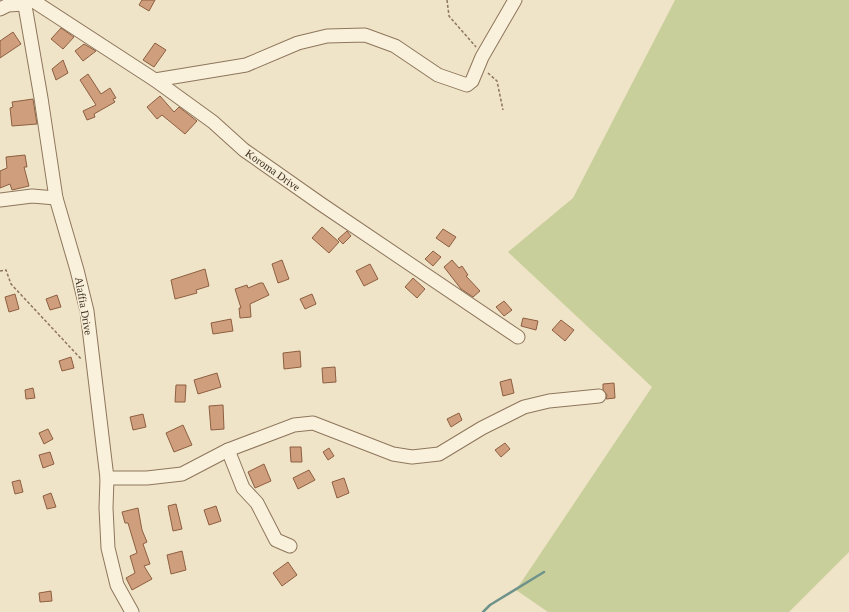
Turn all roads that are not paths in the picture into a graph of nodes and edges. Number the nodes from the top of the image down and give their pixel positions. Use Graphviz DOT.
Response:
graph roads {
  1 [pos="516,0"];
  2 [pos="27,1"];
  3 [pos="0,9"];
  4 [pos="155,80"];
  5 [pos="56,198"];
  6 [pos="0,200"];
  7 [pos="518,337"];
  8 [pos="599,396"];
  9 [pos="228,450"];
  10 [pos="107,478"];
  11 [pos="290,546"];
  12 [pos="132,612"];
  1 -- 4 [label="street"];
  2 -- 3 [label="street"];
  2 -- 4 [label="street, Koroma Drive"];
  2 -- 5 [label="street, Alaffia Drive"];
  4 -- 7 [label="street, Koroma Drive"];
  5 -- 6 [label="street"];
  5 -- 10 [label="street, Alaffia Drive"];
  8 -- 9 [label="street"];
  9 -- 10 [label="street"];
  9 -- 11 [label="street"];
  10 -- 12 [label="street, Alaffia Drive"];
}
